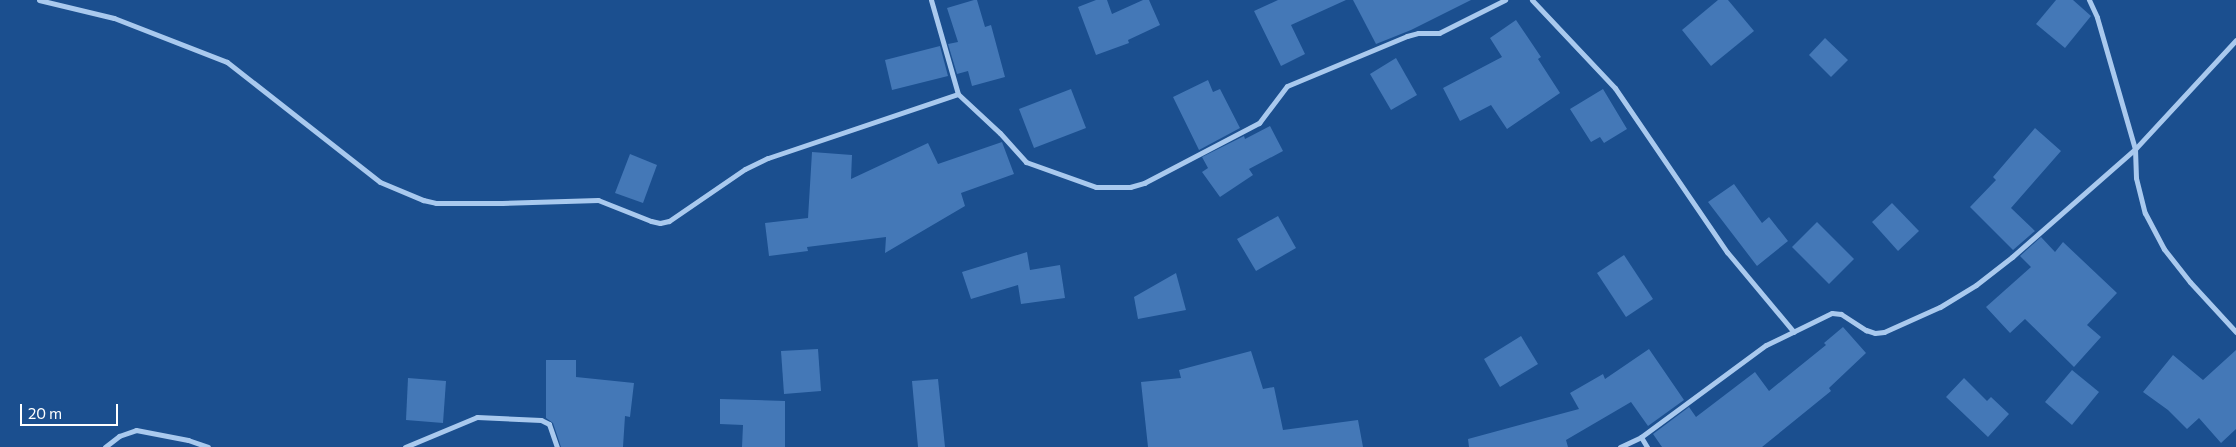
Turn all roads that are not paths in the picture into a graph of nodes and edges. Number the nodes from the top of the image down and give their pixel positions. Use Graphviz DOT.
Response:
graph roads {
  1 [pos="39,0"];
  2 [pos="933,0"];
  3 [pos="1505,0"];
  4 [pos="1532,0"];
  5 [pos="2089,0"];
  6 [pos="2236,40"];
  7 [pos="958,94"];
  8 [pos="2135,149"];
  9 [pos="1794,332"];
  10 [pos="2236,332"];
  11 [pos="1641,437"];
  12 [pos="105,447"];
  13 [pos="208,447"];
  14 [pos="405,447"];
  15 [pos="557,447"];
  16 [pos="1620,447"];
  17 [pos="1647,447"];
  1 -- 7 [label="street"];
  2 -- 7 [label="street"];
  3 -- 7 [label="street"];
  4 -- 9 [label="street"];
  5 -- 8 [label="street"];
  6 -- 8 [label="street"];
  8 -- 9 [label="street"];
  8 -- 10 [label="street"];
  9 -- 11 [label="street"];
  11 -- 16 [label="street"];
  11 -- 17 [label="street"];
  12 -- 13 [label="street"];
  14 -- 15 [label="street"];
}
